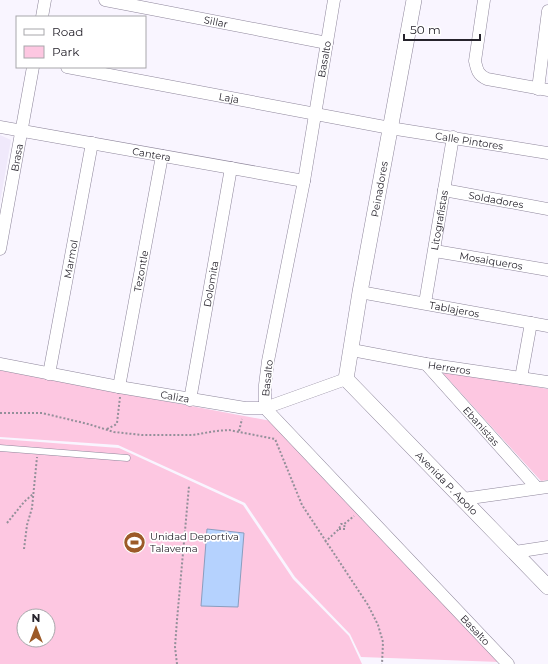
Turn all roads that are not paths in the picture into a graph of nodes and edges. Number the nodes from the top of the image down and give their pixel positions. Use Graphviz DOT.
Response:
graph roads {
  1 [pos="46,0"];
  2 [pos="105,0"];
  3 [pos="334,0"];
  4 [pos="414,0"];
  5 [pos="484,0"];
  6 [pos="548,11"];
  7 [pos="42,16"];
  8 [pos="327,43"];
  9 [pos="33,68"];
  10 [pos="72,68"];
  11 [pos="543,90"];
  12 [pos="314,113"];
  13 [pos="0,127"];
  14 [pos="390,128"];
  15 [pos="22,131"];
  16 [pos="453,137"];
  17 [pos="92,143"];
  18 [pos="548,153"];
  19 [pos="162,156"];
  20 [pos="231,168"];
  21 [pos="304,181"];
  22 [pos="444,190"];
  23 [pos="548,209"];
  24 [pos="0,249"];
  25 [pos="434,251"];
  26 [pos="548,270"];
  27 [pos="360,292"];
  28 [pos="424,303"];
  29 [pos="531,323"];
  30 [pos="548,326"];
  31 [pos="352,350"];
  32 [pos="0,364"];
  33 [pos="426,364"];
  34 [pos="49,374"];
  35 [pos="521,378"];
  36 [pos="346,379"];
  37 [pos="548,382"];
  38 [pos="119,387"];
  39 [pos="190,400"];
  40 [pos="265,408"];
  41 [pos="0,448"];
  42 [pos="127,458"];
  43 [pos="543,488"];
  44 [pos="463,499"];
  45 [pos="548,547"];
  46 [pos="515,552"];
  47 [pos="548,587"];
  48 [pos="508,664"];
  1 -- 7 [label="street"];
  2 -- 8 [label="street, Sillar"];
  3 -- 8 [label="street, Basalto"];
  4 -- 14 [label="street, Peinadores"];
  5 -- 11 [label="street"];
  6 -- 11 [label="street"];
  8 -- 12 [label="street, Basalto"];
  9 -- 15 [label="street, Brasa"];
  10 -- 12 [label="street, Laja"];
  12 -- 14 [label="street, Laja"];
  12 -- 21 [label="street, Basalto"];
  13 -- 15 [label="street, Cantera"];
  14 -- 16 [label="street, Calle Pintores"];
  14 -- 27 [label="street, Peinadores"];
  15 -- 17 [label="street, Cantera"];
  15 -- 24 [label="street, Brasa"];
  16 -- 18 [label="street, Calle Pintores"];
  16 -- 22 [label="street, Litografistas"];
  17 -- 19 [label="street, Cantera"];
  17 -- 34 [label="street, Marmol"];
  19 -- 20 [label="street, Cantera"];
  19 -- 38 [label="street, Tezontle"];
  20 -- 21 [label="street, Cantera"];
  20 -- 39 [label="street, Dolomita"];
  21 -- 40 [label="street, Basalto"];
  22 -- 23 [label="street, Soldadores"];
  22 -- 25 [label="street, Litografistas"];
  25 -- 26 [label="street, Mosaiqueros"];
  25 -- 28 [label="street, Litografistas"];
  27 -- 28 [label="street, Tablajeros"];
  27 -- 31 [label="street, Peinadores"];
  28 -- 29 [label="street, Tablajeros"];
  29 -- 30 [label="street, Tablajeros"];
  29 -- 35 [label="street"];
  31 -- 33 [label="street, Herreros"];
  31 -- 36 [label="street, Peinadores"];
  32 -- 34 [label="street, Caliza"];
  33 -- 35 [label="street, Herreros"];
  33 -- 43 [label="street, Ebanistas"];
  34 -- 38 [label="street, Caliza"];
  35 -- 37 [label="street, Herreros"];
  36 -- 40 [label="street, Caliza"];
  36 -- 44 [label="street, Avenida P. Apolo"];
  38 -- 39 [label="street, Caliza"];
  39 -- 40 [label="street, Caliza"];
  40 -- 48 [label="street, Basalto"];
  41 -- 42 [label="lane"];
  43 -- 44 [label="street"];
  44 -- 46 [label="street, Avenida P. Apolo"];
  45 -- 46 [label="street"];
  46 -- 47 [label="street, Avenida P. Apolo"];
}
